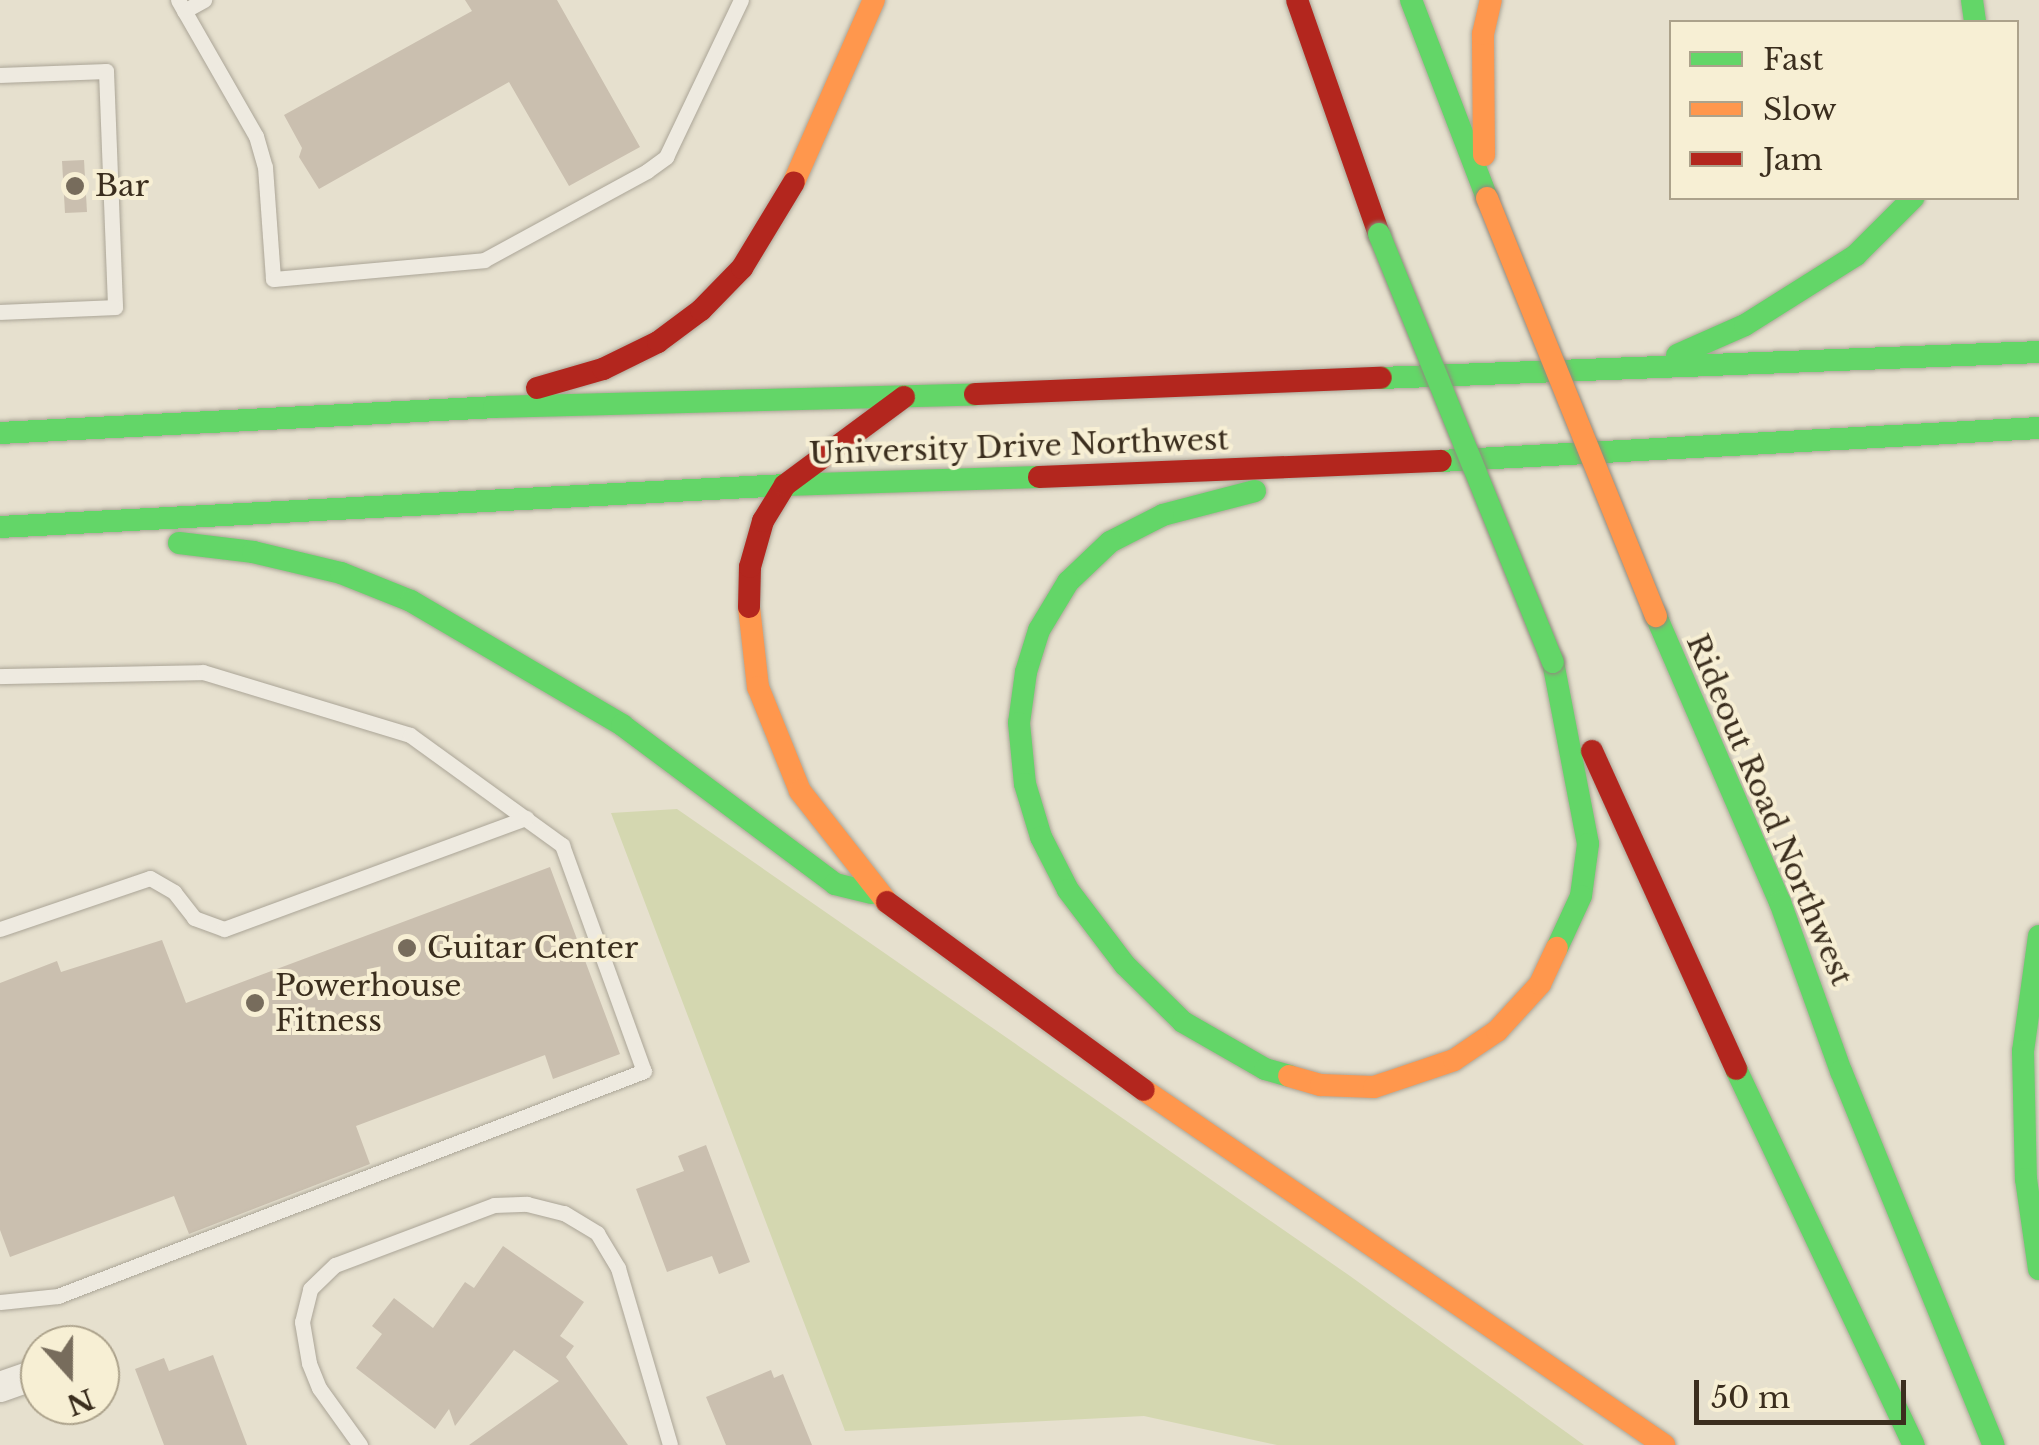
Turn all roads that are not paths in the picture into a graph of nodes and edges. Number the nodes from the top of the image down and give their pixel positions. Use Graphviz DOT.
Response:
graph roads {
  1 [pos="204,0"];
  2 [pos="741,0"];
  3 [pos="874,0"];
  4 [pos="1297,0"];
  5 [pos="1411,0"];
  6 [pos="1491,0"];
  7 [pos="181,6"];
  8 [pos="0,75"];
  9 [pos="1487,198"];
  10 [pos="1911,200"];
  11 [pos="0,312"];
  12 [pos="2039,352"];
  13 [pos="1652,366"];
  14 [pos="904,397"];
  15 [pos="494,407"];
  16 [pos="2039,428"];
  17 [pos="0,433"];
  18 [pos="1338,467"];
  19 [pos="785,485"];
  20 [pos="37,525"];
  21 [pos="0,527"];
  22 [pos="1553,662"];
  23 [pos="0,676"];
  24 [pos="526,818"];
  25 [pos="877,894"];
  26 [pos="0,929"];
  27 [pos="2039,936"];
  28 [pos="2039,1269"];
  29 [pos="0,1302"];
  30 [pos="360,1445"];
  31 [pos="670,1445"];
  32 [pos="1664,1445"];
  33 [pos="1914,1445"];
  34 [pos="1994,1445"];
  1 -- 7 [label="lane"];
  2 -- 7 [label="lane"];
  3 -- 15 [label="highway"];
  4 -- 22 [label="highway, bridge"];
  5 -- 9 [label="highway, Rideout Road Northwest"];
  6 -- 9 [label="highway"];
  8 -- 11 [label="lane"];
  9 -- 34 [label="highway, Rideout Road Northwest, bridge"];
  10 -- 13 [label="highway"];
  12 -- 13 [label="highway, University Drive Northwest"];
  13 -- 14 [label="highway, University Drive Northwest"];
  14 -- 15 [label="highway, University Drive Northwest"];
  14 -- 19 [label="highway"];
  15 -- 17 [label="highway, University Drive Northwest"];
  16 -- 18 [label="highway, University Drive Northwest"];
  18 -- 19 [label="highway, University Drive Northwest"];
  18 -- 22 [label="highway"];
  19 -- 20 [label="highway, University Drive Northwest"];
  19 -- 25 [label="highway"];
  20 -- 21 [label="highway, University Drive Northwest"];
  20 -- 25 [label="highway"];
  22 -- 33 [label="highway"];
  23 -- 24 [label="lane"];
  24 -- 26 [label="lane"];
  24 -- 29 [label="lane"];
  25 -- 32 [label="highway"];
  27 -- 28 [label="highway"];
  30 -- 31 [label="lane"];
}
